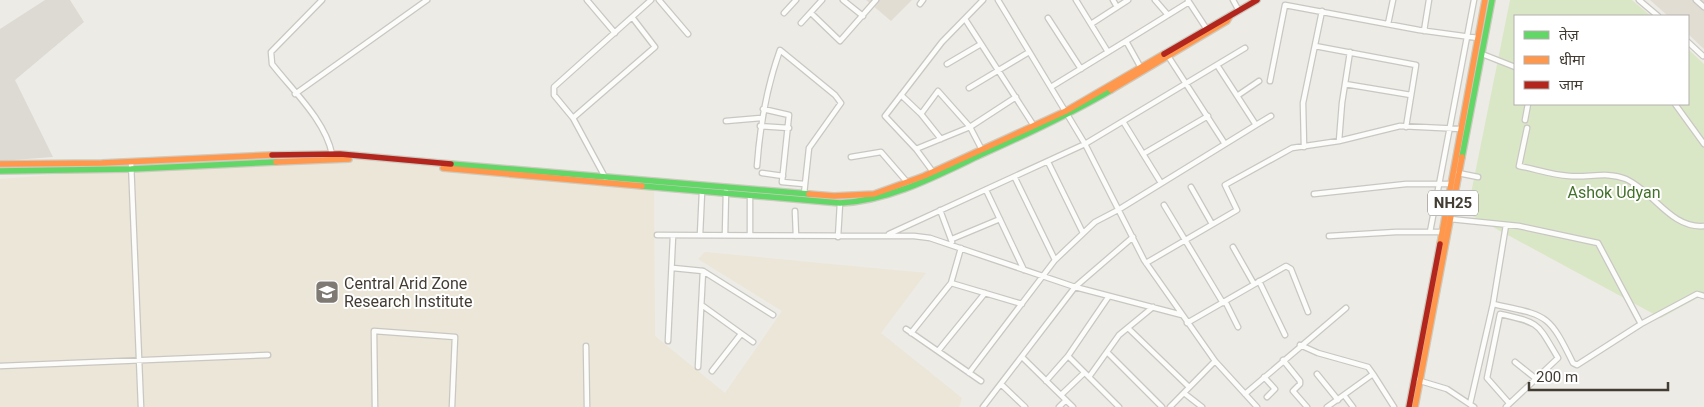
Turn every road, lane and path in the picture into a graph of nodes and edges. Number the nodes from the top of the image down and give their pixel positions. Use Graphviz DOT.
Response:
graph roads {
  1 [pos="322,0"];
  2 [pos="427,0"];
  3 [pos="586,0"];
  4 [pos="652,0"];
  5 [pos="659,0"];
  6 [pos="796,0"];
  7 [pos="822,0"];
  8 [pos="844,0"];
  9 [pos="876,0"];
  10 [pos="983,0"];
  11 [pos="998,0"];
  12 [pos="1076,0"];
  13 [pos="1113,0"];
  14 [pos="1128,0"];
  15 [pos="1155,0"];
  16 [pos="1233,0"];
  17 [pos="1257,0"];
  18 [pos="1282,0"];
  19 [pos="1393,0"];
  20 [pos="1429,0"];
  21 [pos="1474,0"];
  22 [pos="1485,0"];
  23 [pos="1492,0"];
  24 [pos="1640,0"];
  25 [pos="1696,0"];
  26 [pos="1188,1"];
  27 [pos="1285,5"];
  28 [pos="1117,7"];
  29 [pos="1704,7"];
  30 [pos="1239,11"];
  31 [pos="1322,11"];
  32 [pos="784,13"];
  33 [pos="810,13"];
  34 [pos="1168,15"];
  35 [pos="1657,15"];
  36 [pos="863,16"];
  37 [pos="1231,16"];
  38 [pos="632,17"];
  39 [pos="1048,18"];
  40 [pos="965,19"];
  41 [pos="801,23"];
  42 [pos="1091,24"];
  43 [pos="1388,24"];
  44 [pos="1206,28"];
  45 [pos="1424,31"];
  46 [pos="614,33"];
  47 [pos="688,34"];
  48 [pos="1467,36"];
  49 [pos="1478,38"];
  50 [pos="1126,41"];
  51 [pos="1689,43"];
  52 [pos="981,44"];
  53 [pos="1315,46"];
  54 [pos="1245,48"];
  55 [pos="1029,52"];
  56 [pos="1108,52"];
  57 [pos="1350,52"];
  58 [pos="1482,54"];
  59 [pos="1168,56"];
  60 [pos="1704,56"];
  61 [pos="947,64"];
  62 [pos="1217,66"];
  63 [pos="1514,67"];
  64 [pos="1141,68"];
  65 [pos="1081,69"];
  66 [pos="998,70"];
  67 [pos="1260,81"];
  68 [pos="1270,81"];
  69 [pos="1186,84"];
  70 [pos="1345,84"];
  71 [pos="1051,87"];
  72 [pos="969,88"];
  73 [pos="295,94"];
  74 [pos="1412,94"];
  75 [pos="901,95"];
  76 [pos="1237,96"];
  77 [pos="1016,97"];
  78 [pos="1528,105"];
  79 [pos="1676,105"];
  80 [pos="763,109"];
  81 [pos="1067,113"];
  82 [pos="920,114"];
  83 [pos="1208,116"];
  84 [pos="1272,116"];
  85 [pos="573,118"];
  86 [pos="761,118"];
  87 [pos="1525,120"];
  88 [pos="726,121"];
  89 [pos="1124,123"];
  90 [pos="1256,125"];
  91 [pos="760,126"];
  92 [pos="1034,126"];
  93 [pos="1406,127"];
  94 [pos="788,128"];
  95 [pos="970,128"];
  96 [pos="1527,128"];
  97 [pos="1450,129"];
  98 [pos="1461,129"];
  99 [pos="941,139"];
  100 [pos="1340,141"];
  101 [pos="1085,144"];
  102 [pos="1225,144"];
  103 [pos="1704,144"];
  104 [pos="1304,147"];
  105 [pos="916,149"];
  106 [pos="982,150"];
  107 [pos="332,154"];
  108 [pos="1143,154"];
  109 [pos="851,157"];
  110 [pos="1048,162"];
  111 [pos="0,164"];
  112 [pos="131,166"];
  113 [pos="757,166"];
  114 [pos="0,171"];
  115 [pos="933,172"];
  116 [pos="762,173"];
  117 [pos="1458,173"];
  118 [pos="783,176"];
  119 [pos="1478,177"];
  120 [pos="1015,178"];
  121 [pos="606,179"];
  122 [pos="907,182"];
  123 [pos="1161,183"];
  124 [pos="804,184"];
  125 [pos="1440,184"];
  126 [pos="1450,184"];
  127 [pos="1191,187"];
  128 [pos="986,190"];
  129 [pos="726,191"];
  130 [pos="702,192"];
  131 [pos="804,194"];
  132 [pos="1314,194"];
  133 [pos="750,196"];
  134 [pos="840,203"];
  135 [pos="1164,205"];
  136 [pos="795,210"];
  137 [pos="940,210"];
  138 [pos="1118,210"];
  139 [pos="1000,219"];
  140 [pos="1450,219"];
  141 [pos="1212,224"];
  142 [pos="1506,225"];
  143 [pos="1704,226"];
  144 [pos="1430,232"];
  145 [pos="1441,232"];
  146 [pos="1083,233"];
  147 [pos="700,234"];
  148 [pos="658,235"];
  149 [pos="726,235"];
  150 [pos="750,235"];
  151 [pos="888,235"];
  152 [pos="673,236"];
  153 [pos="796,236"];
  154 [pos="1329,236"];
  155 [pos="838,237"];
  156 [pos="1133,238"];
  157 [pos="952,239"];
  158 [pos="1185,240"];
  159 [pos="952,246"];
  160 [pos="1233,247"];
  161 [pos="961,248"];
  162 [pos="1055,260"];
  163 [pos="1146,263"];
  164 [pos="673,268"];
  165 [pos="1024,270"];
  166 [pos="704,271"];
  167 [pos="1043,276"];
  168 [pos="1256,282"];
  169 [pos="951,283"];
  170 [pos="1075,287"];
  171 [pos="985,293"];
  172 [pos="1110,296"];
  173 [pos="1704,296"];
  174 [pos="1224,302"];
  175 [pos="1022,304"];
  176 [pos="1493,304"];
  177 [pos="703,306"];
  178 [pos="1153,307"];
  179 [pos="1346,308"];
  180 [pos="1308,312"];
  181 [pos="1182,314"];
  182 [pos="773,315"];
  183 [pos="1187,322"];
  184 [pos="1642,324"];
  185 [pos="1238,327"];
  186 [pos="1128,328"];
  187 [pos="906,329"];
  188 [pos="911,333"];
  189 [pos="741,334"];
  190 [pos="1285,335"];
  191 [pos="668,342"];
  192 [pos="753,342"];
  193 [pos="1300,345"];
  194 [pos="586,346"];
  195 [pos="938,351"];
  196 [pos="1107,352"];
  197 [pos="268,355"];
  198 [pos="1068,356"];
  199 [pos="1022,357"];
  200 [pos="1283,360"];
  201 [pos="140,361"];
  202 [pos="1215,361"];
  203 [pos="1515,362"];
  204 [pos="0,366"];
  205 [pos="698,367"];
  206 [pos="712,371"];
  207 [pos="969,373"];
  208 [pos="1084,373"];
  209 [pos="1317,374"];
  210 [pos="1373,374"];
  211 [pos="1089,377"];
  212 [pos="1264,377"];
  213 [pos="1536,378"];
  214 [pos="1416,380"];
  215 [pos="981,381"];
  216 [pos="1046,381"];
  217 [pos="1002,384"];
  218 [pos="1189,387"];
  219 [pos="1184,393"];
  220 [pos="1245,394"];
  221 [pos="1061,395"];
  222 [pos="1344,395"];
  223 [pos="1267,397"];
  224 [pos="1066,400"];
  225 [pos="1338,400"];
  226 [pos="1508,405"];
  227 [pos="1472,406"];
  228 [pos="141,407"];
  229 [pos="375,407"];
  230 [pos="452,407"];
  231 [pos="587,407"];
  232 [pos="983,407"];
  233 [pos="1025,407"];
  234 [pos="1059,407"];
  235 [pos="1073,407"];
  236 [pos="1119,407"];
  237 [pos="1162,407"];
  238 [pos="1170,407"];
  239 [pos="1202,407"];
  240 [pos="1257,407"];
  241 [pos="1306,407"];
  242 [pos="1327,407"];
  243 [pos="1353,407"];
  244 [pos="1394,407"];
  245 [pos="1409,407"];
  246 [pos="1415,407"];
  1 -- 73 [label="street"];
  2 -- 73 [label="street"];
  3 -- 46 [label="street"];
  4 -- 38 [label="street"];
  5 -- 47 [label="street"];
  6 -- 32 [label="street"];
  7 -- 33 [label="street"];
  8 -- 36 [label="street"];
  9 -- 36 [label="street"];
  10 -- 40 [label="street"];
  11 -- 55 [label="street"];
  12 -- 42 [label="street"];
  13 -- 28 [label="street"];
  14 -- 28 [label="street"];
  15 -- 34 [label="street"];
  16 -- 30 [label="street"];
  17 -- 30 [label="main road"];
  18 -- 27 [label="street"];
  19 -- 43 [label="street"];
  20 -- 45 [label="street"];
  21 -- 48 [label="street"];
  22 -- 49 [label="main road, NH25"];
  23 -- 58 [label="main road, NH25"];
  24 -- 35 [label="street"];
  25 -- 29 [label="street"];
  26 -- 34 [label="street"];
  26 -- 44 [label="street"];
  27 -- 31 [label="street"];
  27 -- 68 [label="street"];
  28 -- 42 [label="street"];
  30 -- 37 [label="main road"];
  31 -- 43 [label="street"];
  31 -- 53 [label="street"];
  33 -- 36 [label="street"];
  33 -- 41 [label="street"];
  34 -- 50 [label="street"];
  37 -- 44 [label="main road"];
  37 -- 59 [label="main road"];
  38 -- 46 [label="street"];
  38 -- 85 [label="street"];
  39 -- 65 [label="street"];
  40 -- 52 [label="street"];
  40 -- 75 [label="street"];
  42 -- 56 [label="street"];
  43 -- 45 [label="street"];
  44 -- 64 [label="main road"];
  45 -- 48 [label="street"];
  46 -- 85 [label="street"];
  48 -- 49 [label="street"];
  48 -- 97 [label="street"];
  49 -- 98 [label="main road, NH25"];
  50 -- 56 [label="street"];
  50 -- 64 [label="street"];
  51 -- 60 [label="street"];
  52 -- 61 [label="street"];
  52 -- 66 [label="street"];
  53 -- 57 [label="street"];
  53 -- 104 [label="street"];
  54 -- 62 [label="street"];
  55 -- 66 [label="street"];
  55 -- 71 [label="street"];
  56 -- 65 [label="street"];
  57 -- 70 [label="street"];
  57 -- 74 [label="street"];
  58 -- 63 [label="street"];
  58 -- 117 [label="main road, NH25"];
  59 -- 69 [label="street"];
  59 -- 81 [label="main road"];
  62 -- 69 [label="street"];
  62 -- 76 [label="street"];
  64 -- 81 [label="main road"];
  65 -- 71 [label="street"];
  66 -- 72 [label="street"];
  66 -- 77 [label="street"];
  67 -- 76 [label="street"];
  69 -- 83 [label="street"];
  69 -- 89 [label="street"];
  70 -- 74 [label="street"];
  70 -- 100 [label="street"];
  71 -- 81 [label="street"];
  73 -- 107 [label="street"];
  74 -- 93 [label="street"];
  75 -- 82 [label="street"];
  75 -- 105 [label="street"];
  76 -- 90 [label="street"];
  77 -- 92 [label="street"];
  77 -- 95 [label="street"];
  78 -- 87 [label="street"];
  79 -- 103 [label="street"];
  80 -- 86 [label="street"];
  80 -- 94 [label="street"];
  80 -- 124 [label="street"];
  81 -- 92 [label="main road"];
  81 -- 101 [label="street"];
  81 -- 134 [label="main road"];
  82 -- 95 [label="street"];
  82 -- 99 [label="street"];
  83 -- 102 [label="street"];
  83 -- 108 [label="street"];
  84 -- 90 [label="street"];
  85 -- 121 [label="street"];
  86 -- 88 [label="street"];
  86 -- 91 [label="street"];
  89 -- 101 [label="street"];
  89 -- 108 [label="street"];
  90 -- 102 [label="street"];
  91 -- 94 [label="street"];
  91 -- 113 [label="street"];
  92 -- 106 [label="main road"];
  93 -- 97 [label="street"];
  93 -- 100 [label="street"];
  94 -- 118 [label="street"];
  95 -- 99 [label="street"];
  95 -- 106 [label="street"];
  96 -- 143 [label="street"];
  97 -- 98 [label="street"];
  97 -- 125 [label="street"];
  98 -- 126 [label="main road, NH25"];
  99 -- 105 [label="street"];
  100 -- 104 [label="street"];
  101 -- 110 [label="street"];
  101 -- 138 [label="street"];
  102 -- 123 [label="street"];
  104 -- 141 [label="street"];
  105 -- 115 [label="street"];
  106 -- 115 [label="main road"];
  107 -- 112 [label="main road"];
  107 -- 121 [label="main road"];
  108 -- 123 [label="street"];
  109 -- 122 [label="street"];
  110 -- 120 [label="street"];
  110 -- 146 [label="street"];
  111 -- 112 [label="main road"];
  112 -- 114 [label="main road"];
  112 -- 130 [label="main road"];
  112 -- 201 [label="street"];
  115 -- 122 [label="main road"];
  116 -- 118 [label="street"];
  117 -- 119 [label="street"];
  117 -- 140 [label="main road, NH25"];
  118 -- 124 [label="street"];
  120 -- 128 [label="street"];
  120 -- 162 [label="street"];
  121 -- 129 [label="main road"];
  122 -- 131 [label="main road"];
  123 -- 138 [label="street"];
  124 -- 131 [label="street"];
  125 -- 126 [label="street"];
  125 -- 132 [label="street"];
  125 -- 144 [label="street"];
  126 -- 145 [label="main road, NH25"];
  127 -- 141 [label="street"];
  128 -- 137 [label="street"];
  128 -- 139 [label="street"];
  129 -- 130 [label="main road"];
  129 -- 131 [label="main road"];
  129 -- 133 [label="main road"];
  129 -- 149 [label="street"];
  130 -- 147 [label="street"];
  133 -- 134 [label="main road"];
  133 -- 150 [label="street"];
  134 -- 155 [label="street"];
  135 -- 158 [label="street"];
  136 -- 153 [label="street"];
  137 -- 151 [label="street"];
  137 -- 157 [label="street"];
  138 -- 146 [label="street"];
  138 -- 156 [label="street"];
  139 -- 157 [label="street"];
  139 -- 165 [label="street"];
  140 -- 142 [label="street"];
  140 -- 214 [label="main road, NH25"];
  141 -- 158 [label="street"];
  142 -- 176 [label="street"];
  142 -- 184 [label="street"];
  144 -- 145 [label="street"];
  144 -- 154 [label="street"];
  145 -- 214 [label="main road, NH25"];
  146 -- 162 [label="street"];
  147 -- 149 [label="street"];
  147 -- 152 [label="street"];
  148 -- 152 [label="street"];
  149 -- 150 [label="street"];
  150 -- 153 [label="street"];
  151 -- 155 [label="street"];
  151 -- 159 [label="street"];
  152 -- 164 [label="street"];
  153 -- 155 [label="street"];
  156 -- 163 [label="street"];
  156 -- 170 [label="street"];
  157 -- 159 [label="street"];
  158 -- 163 [label="street"];
  158 -- 174 [label="street"];
  159 -- 161 [label="street"];
  160 -- 168 [label="street"];
  161 -- 165 [label="street"];
  161 -- 169 [label="street"];
  162 -- 167 [label="street"];
  163 -- 181 [label="street"];
  164 -- 166 [label="street"];
  164 -- 191 [label="street"];
  165 -- 167 [label="street"];
  166 -- 177 [label="street"];
  166 -- 182 [label="street"];
  167 -- 170 [label="street"];
  167 -- 175 [label="street"];
  168 -- 174 [label="street"];
  168 -- 180 [label="street"];
  168 -- 190 [label="street"];
  169 -- 171 [label="street"];
  169 -- 188 [label="street"];
  170 -- 172 [label="street"];
  170 -- 199 [label="street"];
  171 -- 175 [label="street"];
  171 -- 195 [label="street"];
  172 -- 178 [label="street"];
  172 -- 198 [label="street"];
  173 -- 184 [label="street"];
  174 -- 183 [label="street"];
  174 -- 185 [label="street"];
  175 -- 207 [label="street"];
  176 -- 184 [label="street"];
  176 -- 227 [label="street"];
  177 -- 189 [label="street"];
  177 -- 205 [label="street"];
  178 -- 181 [label="street"];
  178 -- 186 [label="street"];
  179 -- 193 [label="street"];
  181 -- 183 [label="street"];
  183 -- 202 [label="street"];
  186 -- 196 [label="street"];
  186 -- 218 [label="street"];
  187 -- 188 [label="street"];
  188 -- 195 [label="street"];
  189 -- 192 [label="street"];
  189 -- 206 [label="street"];
  193 -- 200 [label="street"];
  193 -- 210 [label="street"];
  194 -- 231 [label="street"];
  195 -- 207 [label="street"];
  196 -- 211 [label="street"];
  196 -- 237 [label="street"];
  197 -- 201 [label="street"];
  198 -- 208 [label="street"];
  198 -- 216 [label="street"];
  199 -- 216 [label="street"];
  199 -- 217 [label="street"];
  200 -- 212 [label="street"];
  200 -- 241 [label="street"];
  201 -- 204 [label="street"];
  201 -- 228 [label="street"];
  202 -- 218 [label="street"];
  202 -- 220 [label="street"];
  203 -- 213 [label="street"];
  207 -- 215 [label="street"];
  208 -- 211 [label="street"];
  208 -- 221 [label="street"];
  209 -- 225 [label="street"];
  210 -- 222 [label="street"];
  210 -- 244 [label="street"];
  211 -- 236 [label="street"];
  212 -- 220 [label="street"];
  212 -- 223 [label="street"];
  213 -- 226 [label="street"];
  213 -- 226 [label="street"];
  214 -- 227 [label="street"];
  214 -- 245 [label="main road, NH25"];
  214 -- 246 [label="main road, NH25"];
  216 -- 221 [label="street"];
  217 -- 232 [label="street"];
  217 -- 233 [label="street"];
  218 -- 219 [label="street"];
  219 -- 238 [label="street"];
  219 -- 239 [label="street"];
  220 -- 240 [label="street"];
  221 -- 224 [label="street"];
  222 -- 225 [label="street"];
  222 -- 243 [label="street"];
  224 -- 234 [label="street"];
  224 -- 235 [label="street"];
  225 -- 242 [label="street"];
  229 -- 230 [label="street"];
}
